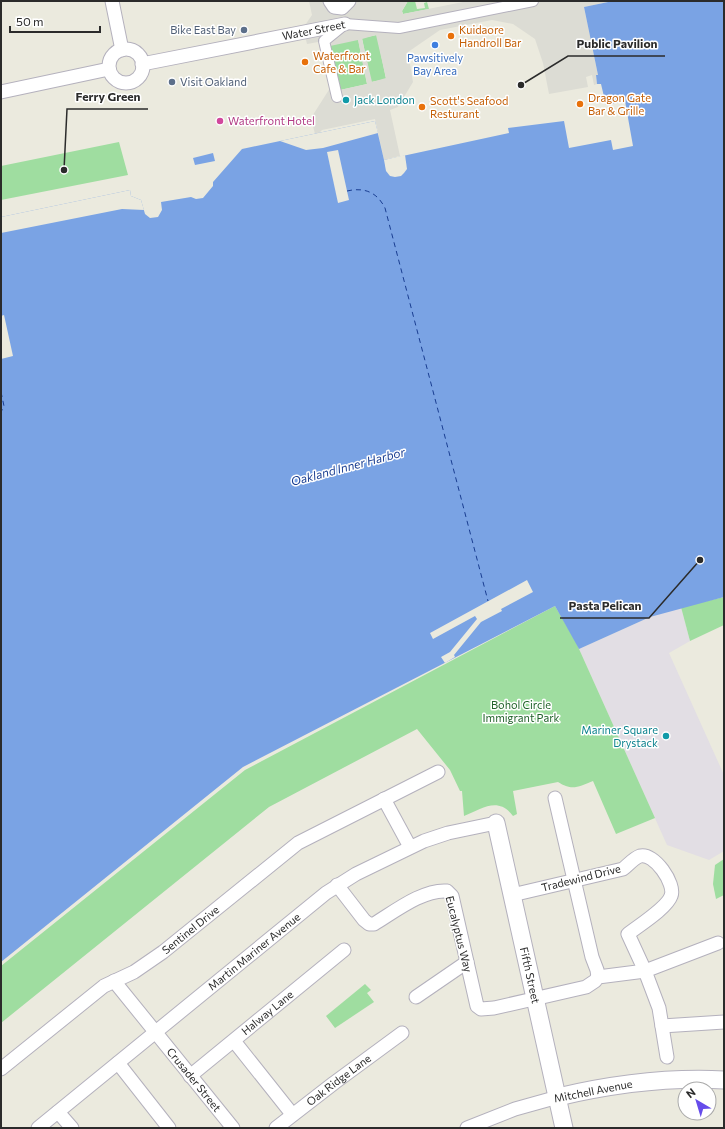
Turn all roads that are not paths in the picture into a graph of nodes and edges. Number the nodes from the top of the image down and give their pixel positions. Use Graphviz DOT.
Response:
graph roads {
  1 [pos="112,1"];
  2 [pos="330,1"];
  3 [pos="533,1"];
  4 [pos="345,4"];
  5 [pos="345,24"];
  6 [pos="122,50"];
  7 [pos="142,64"];
  8 [pos="109,69"];
  9 [pos="1,92"];
  10 [pos="337,97"];
  11 [pos="438,772"];
  12 [pos="555,798"];
  13 [pos="384,799"];
  14 [pos="496,823"];
  15 [pos="410,847"];
  16 [pos="574,881"];
  17 [pos="337,885"];
  18 [pos="512,895"];
  19 [pos="718,943"];
  20 [pos="344,950"];
  21 [pos="467,962"];
  22 [pos="645,971"];
  23 [pos="598,977"];
  24 [pos="114,981"];
  25 [pos="416,997"];
  26 [pos="536,999"];
  27 [pos="724,1022"];
  28 [pos="662,1026"];
  29 [pos="155,1032"];
  30 [pos="402,1033"];
  31 [pos="234,1041"];
  32 [pos="667,1057"];
  33 [pos="118,1063"];
  34 [pos="1,1068"];
  35 [pos="190,1076"];
  36 [pos="724,1080"];
  37 [pos="558,1097"];
  38 [pos="58,1112"];
  39 [pos="292,1114"];
  40 [pos="38,1128"];
  41 [pos="72,1128"];
  42 [pos="169,1128"];
  43 [pos="233,1128"];
  44 [pos="276,1128"];
  45 [pos="468,1128"];
  46 [pos="564,1128"];
  1 -- 6 [label="street"];
  2 -- 4 [label="street"];
  3 -- 5 [label="street, Water Street"];
  4 -- 5 [label="street"];
  5 -- 7 [label="street, Water Street"];
  5 -- 10 [label="street"];
  6 -- 7 [label="street"];
  6 -- 8 [label="street"];
  7 -- 8 [label="street"];
  8 -- 9 [label="street"];
  11 -- 13 [label="street, Sentinel Drive"];
  12 -- 16 [label="street"];
  13 -- 15 [label="street"];
  13 -- 24 [label="street, Sentinel Drive"];
  14 -- 15 [label="street, Martin Mariner Avenue"];
  14 -- 18 [label="street, Fifth Street"];
  15 -- 17 [label="street, Martin Mariner Avenue"];
  16 -- 18 [label="street, Tradewind Drive"];
  16 -- 22 [label="street, Tradewind Drive"];
  16 -- 23 [label="street"];
  17 -- 21 [label="street, Eucalyptus Way"];
  17 -- 29 [label="street, Martin Mariner Avenue"];
  18 -- 26 [label="street, Fifth Street"];
  19 -- 22 [label="street"];
  20 -- 31 [label="street, Halway Lane"];
  21 -- 25 [label="street"];
  21 -- 26 [label="street, Eucalyptus Way"];
  22 -- 23 [label="street"];
  22 -- 28 [label="street"];
  23 -- 26 [label="street"];
  24 -- 29 [label="street, Crusader Street"];
  24 -- 34 [label="street, Sentinel Drive"];
  26 -- 37 [label="street, Fifth Street"];
  27 -- 28 [label="street"];
  28 -- 32 [label="street"];
  29 -- 33 [label="street, Martin Mariner Avenue"];
  29 -- 35 [label="street, Crusader Street"];
  30 -- 39 [label="street, Oak Ridge Lane"];
  31 -- 35 [label="street, Halway Lane"];
  31 -- 39 [label="street"];
  33 -- 38 [label="street, Martin Mariner Avenue"];
  33 -- 42 [label="street"];
  35 -- 43 [label="street, Crusader Street"];
  36 -- 37 [label="street, Mitchell Avenue"];
  37 -- 45 [label="street, Mitchell Avenue"];
  37 -- 46 [label="street, Fifth Street"];
  38 -- 40 [label="street, Martin Mariner Avenue"];
  38 -- 41 [label="street"];
  39 -- 44 [label="street, Oak Ridge Lane"];
}
